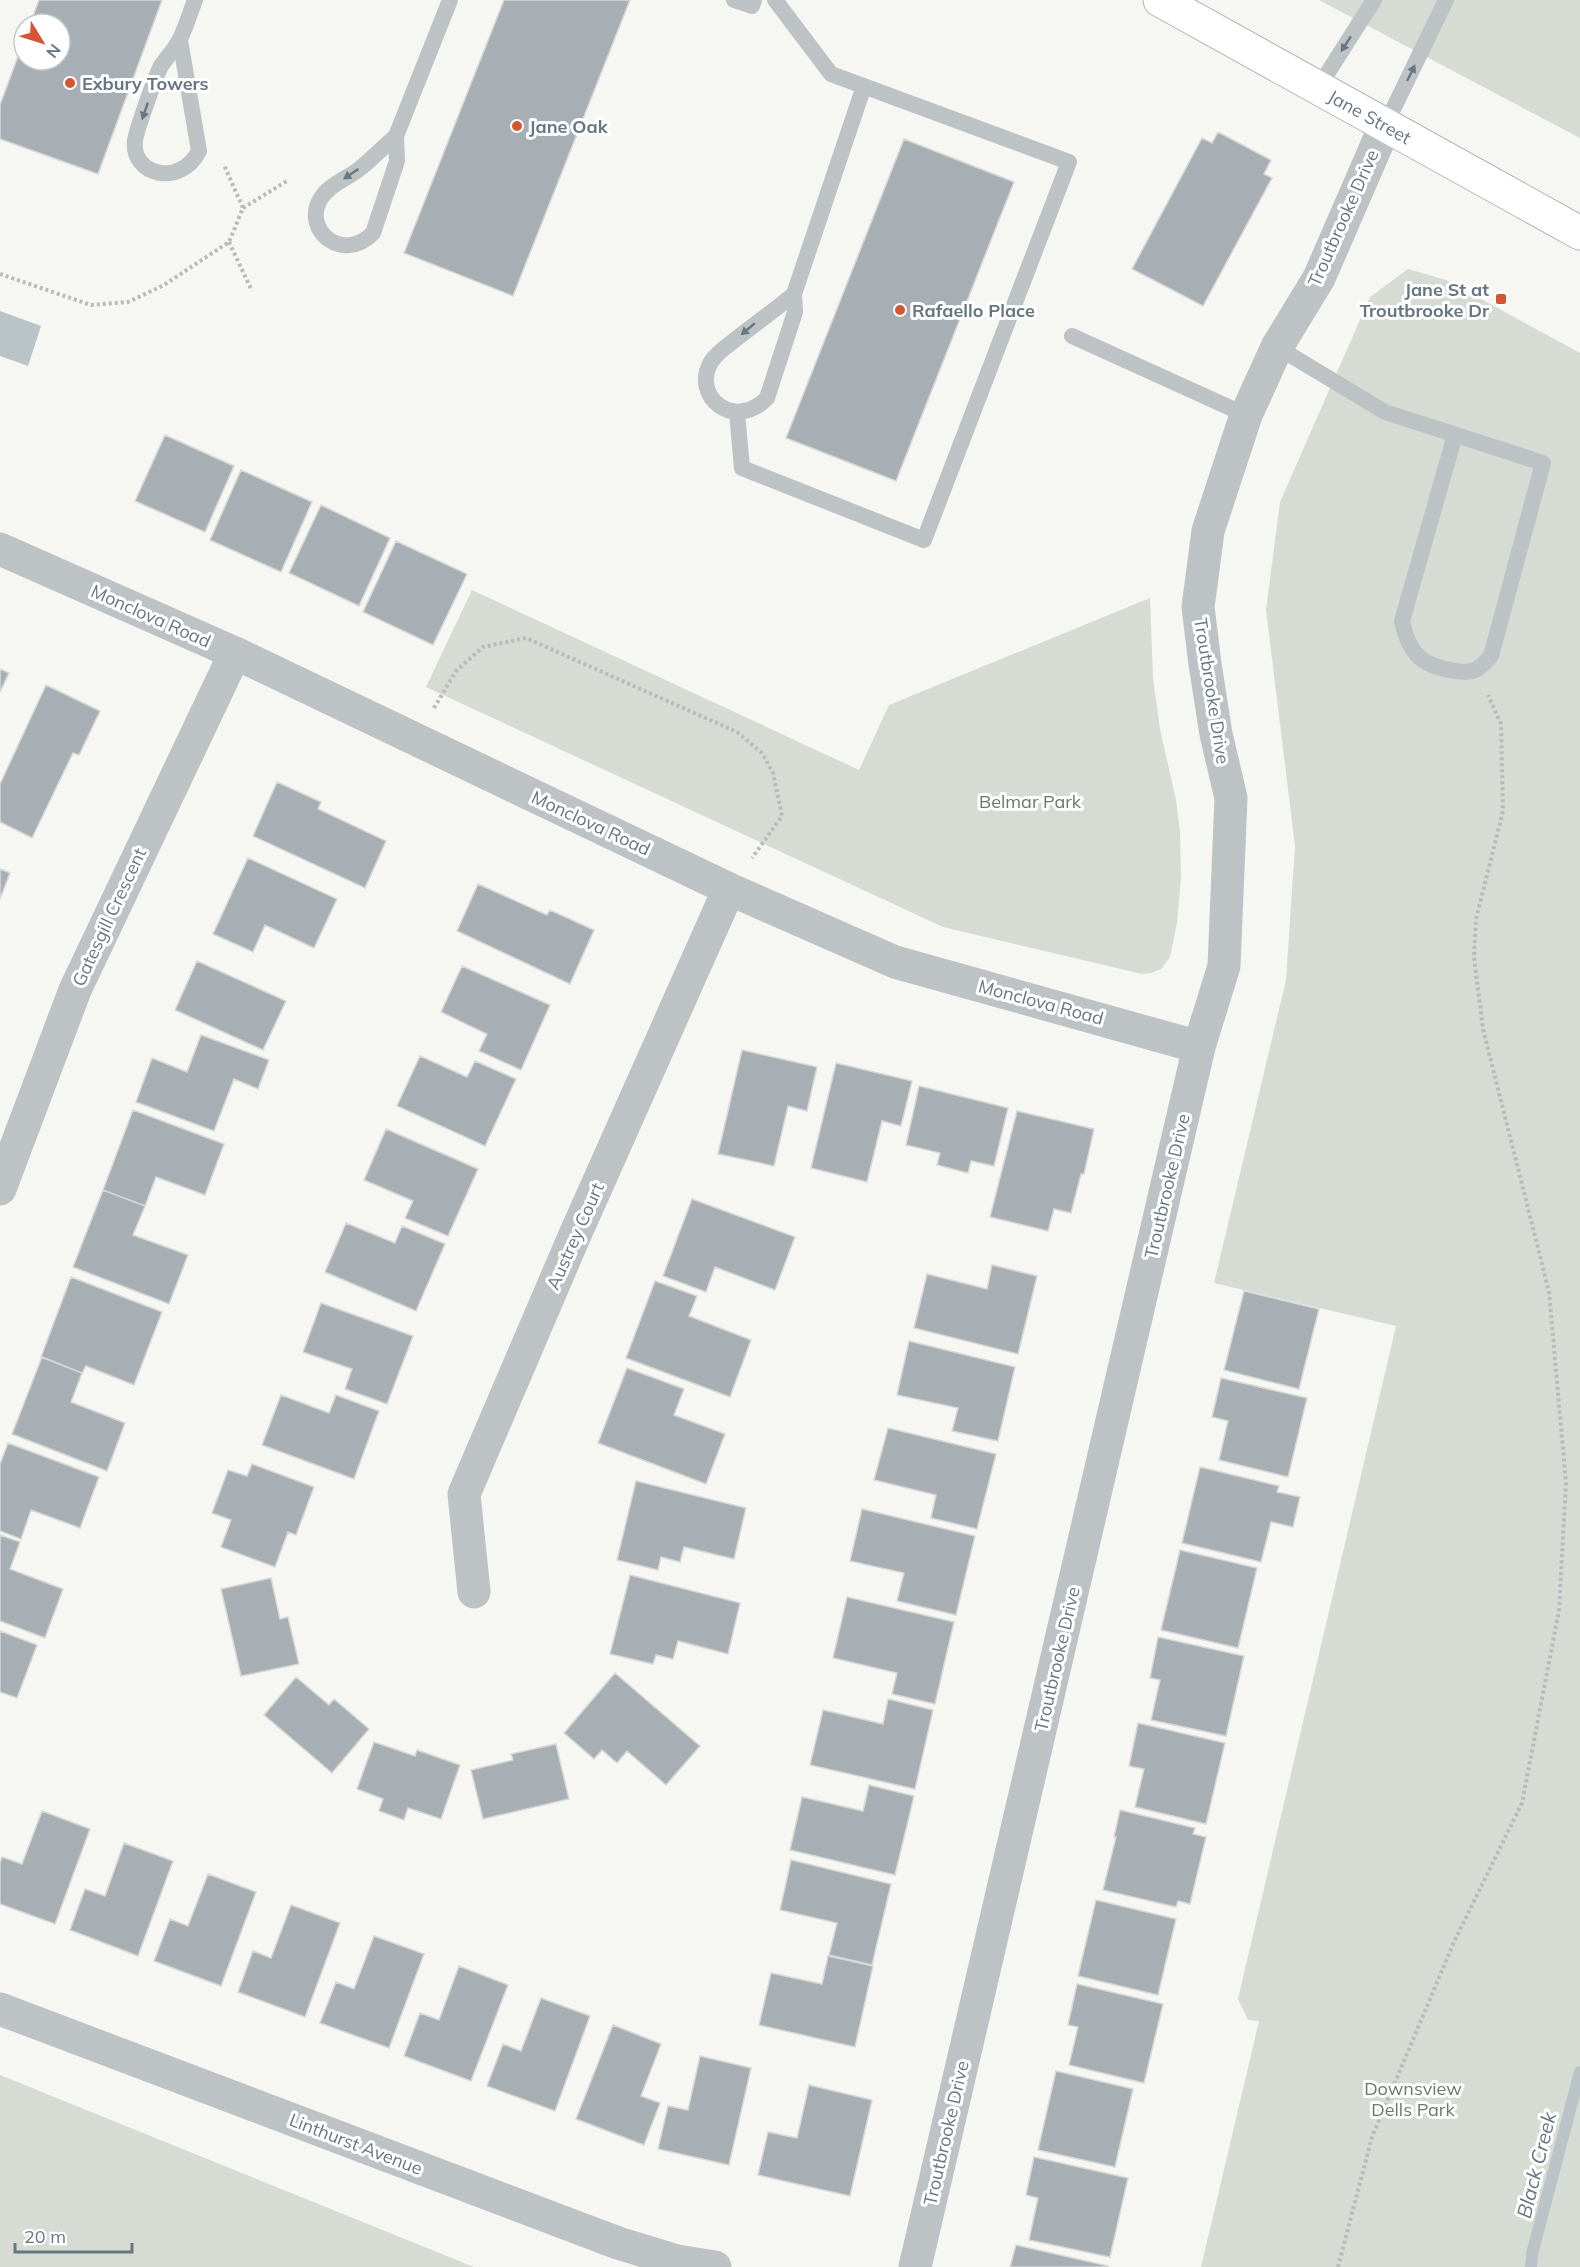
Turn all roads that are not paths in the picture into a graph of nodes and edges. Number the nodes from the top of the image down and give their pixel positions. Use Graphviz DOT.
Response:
graph roads {
  1 [pos="195,0"];
  2 [pos="450,0"];
  3 [pos="734,0"];
  4 [pos="754,0"];
  5 [pos="776,0"];
  6 [pos="1160,0"];
  7 [pos="1374,0"];
  8 [pos="1446,0"];
  9 [pos="180,40"];
  10 [pos="864,86"];
  11 [pos="1318,88"];
  12 [pos="1385,126"];
  13 [pos="396,136"];
  14 [pos="1580,233"];
  15 [pos="794,294"];
  16 [pos="1072,336"];
  17 [pos="1277,347"];
  18 [pos="737,413"];
  19 [pos="1246,415"];
  20 [pos="1455,435"];
  21 [pos="0,549"];
  22 [pos="235,653"];
  23 [pos="729,889"];
  24 [pos="1199,1047"];
  25 [pos="0,1189"];
  26 [pos="474,1592"];
  27 [pos="0,2009"];
  28 [pos="715,2267"];
  29 [pos="915,2267"];
  1 -- 9 [label="lane"];
  2 -- 13 [label="lane"];
  3 -- 4 [label="lane"];
  5 -- 10 [label="lane"];
  6 -- 11 [label="main road, Jane Street"];
  7 -- 11 [label="lane, one-way"];
  12 -- 8 [label="lane, one-way"];
  9 -- 9 [label="lane, one-way"];
  10 -- 15 [label="lane"];
  10 -- 18 [label="lane"];
  11 -- 12 [label="main road, Jane Street"];
  12 -- 14 [label="main road, Jane Street"];
  12 -- 17 [label="street, Troutbrooke Drive"];
  13 -- 13 [label="lane, one-way"];
  15 -- 18 [label="lane"];
  15 -- 18 [label="lane, one-way"];
  16 -- 19 [label="lane"];
  17 -- 19 [label="street, Troutbrooke Drive"];
  17 -- 20 [label="lane"];
  19 -- 24 [label="street, Troutbrooke Drive"];
  20 -- 20 [label="lane"];
  21 -- 22 [label="street, Monclova Road"];
  22 -- 23 [label="street, Monclova Road"];
  22 -- 25 [label="street, Gatesgill Crescent"];
  23 -- 24 [label="street, Monclova Road"];
  23 -- 26 [label="street, Austrey Court"];
  24 -- 29 [label="street, Troutbrooke Drive"];
  27 -- 28 [label="street, Linthurst Avenue"];
}
